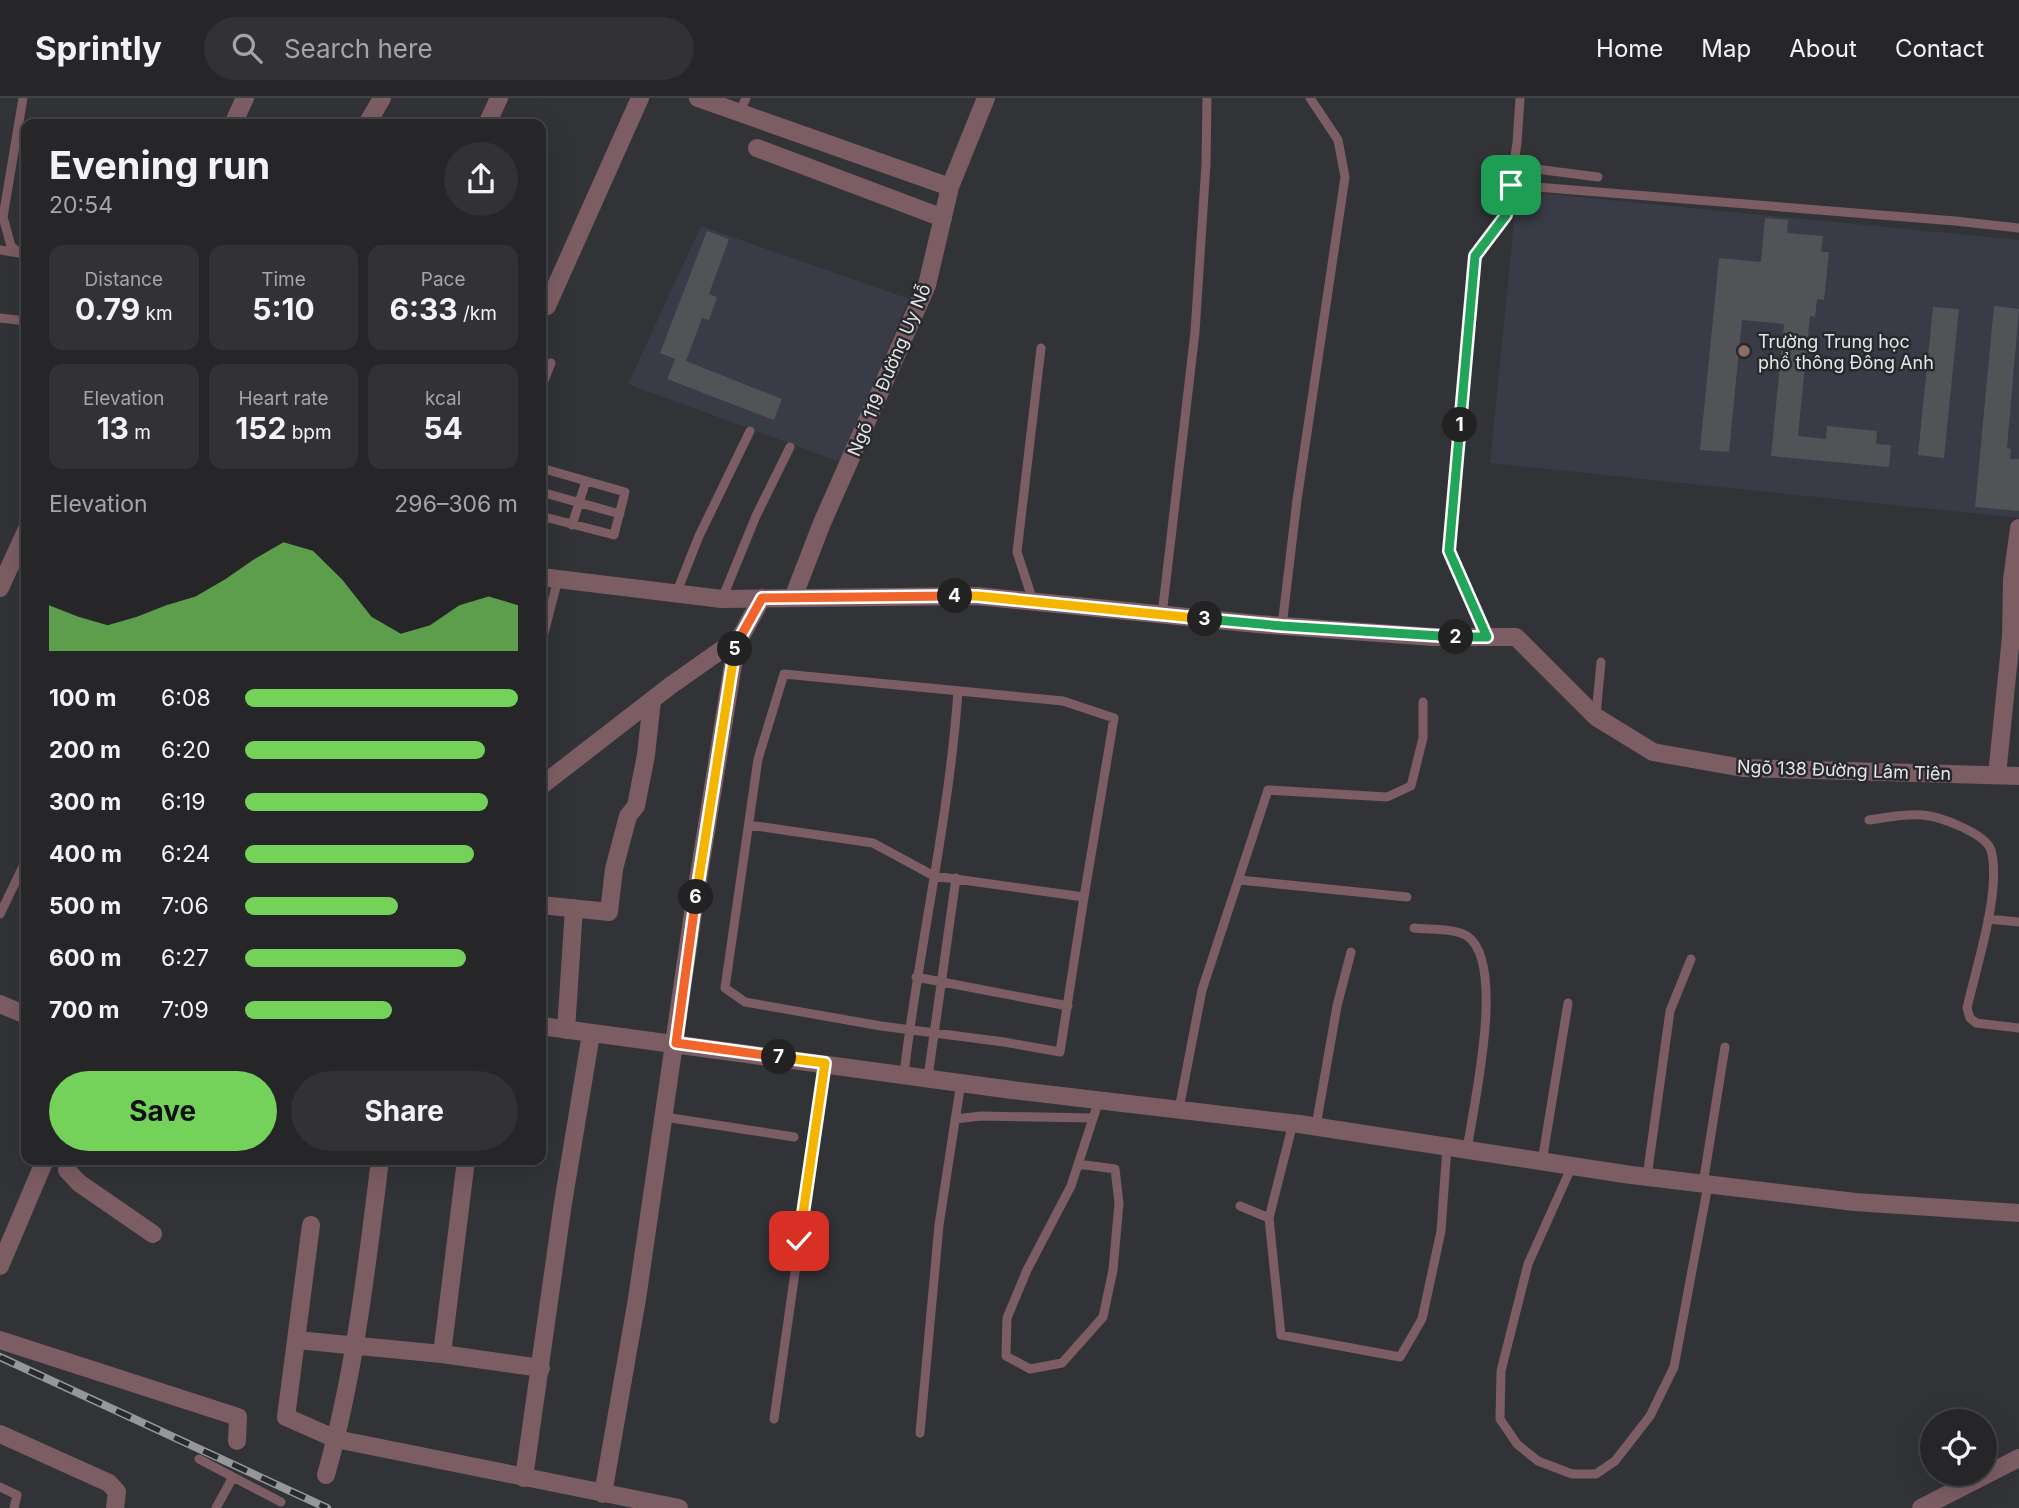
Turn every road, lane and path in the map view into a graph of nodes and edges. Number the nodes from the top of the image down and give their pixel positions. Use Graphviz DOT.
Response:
graph roads {
  1 [pos="23,98"];
  2 [pos="245,98"];
  3 [pos="382,98"];
  4 [pos="499,98"];
  5 [pos="639,98"];
  6 [pos="698,98"];
  7 [pos="986,98"];
  8 [pos="1207,98"];
  9 [pos="1310,98"];
  10 [pos="1520,98"];
  11 [pos="742,105"];
  12 [pos="235,119"];
  13 [pos="370,119"];
  14 [pos="489,119"];
  15 [pos="757,148"];
  16 [pos="1513,166"];
  17 [pos="1598,177"];
  18 [pos="1511,185"];
  19 [pos="950,187"];
  20 [pos="943,218"];
  21 [pos="2019,229"];
  22 [pos="0,250"];
  23 [pos="21,253"];
  24 [pos="21,254"];
  25 [pos="547,306"];
  26 [pos="0,318"];
  27 [pos="21,320"];
  28 [pos="1041,348"];
  29 [pos="551,363"];
  30 [pos="546,376"];
  31 [pos="750,431"];
  32 [pos="790,447"];
  33 [pos="546,470"];
  34 [pos="586,481"];
  35 [pos="546,492"];
  36 [pos="579,503"];
  37 [pos="620,514"];
  38 [pos="546,517"];
  39 [pos="572,524"];
  40 [pos="2019,528"];
  41 [pos="21,542"];
  42 [pos="550,578"];
  43 [pos="0,588"];
  44 [pos="676,593"];
  45 [pos="762,598"];
  46 [pos="793,598"];
  47 [pos="722,599"];
  48 [pos="1034,601"];
  49 [pos="546,608"];
  50 [pos="1162,614"];
  51 [pos="1282,626"];
  52 [pos="1487,637"];
  53 [pos="737,640"];
  54 [pos="2014,658"];
  55 [pos="1601,662"];
  56 [pos="958,691"];
  57 [pos="652,700"];
  58 [pos="1423,702"];
  59 [pos="1596,717"];
  60 [pos="1997,775"];
  61 [pos="2019,776"];
  62 [pos="546,782"];
  63 [pos="1869,820"];
  64 [pos="749,825"];
  65 [pos="21,870"];
  66 [pos="934,876"];
  67 [pos="956,878"];
  68 [pos="1239,880"];
  69 [pos="1084,897"];
  70 [pos="1407,897"];
  71 [pos="546,905"];
  72 [pos="574,908"];
  73 [pos="0,914"];
  74 [pos="1988,919"];
  75 [pos="2019,922"];
  76 [pos="1414,928"];
  77 [pos="1351,952"];
  78 [pos="1691,959"];
  79 [pos="916,977"];
  80 [pos="940,981"];
  81 [pos="1568,1003"];
  82 [pos="0,1004"];
  83 [pos="1068,1006"];
  84 [pos="21,1013"];
  85 [pos="546,1027"];
  86 [pos="2019,1028"];
  87 [pos="909,1029"];
  88 [pos="566,1030"];
  89 [pos="934,1033"];
  90 [pos="592,1034"];
  91 [pos="676,1043"];
  92 [pos="1726,1047"];
  93 [pos="825,1063"];
  94 [pos="904,1074"];
  95 [pos="928,1077"];
  96 [pos="961,1082"];
  97 [pos="1099,1100"];
  98 [pos="1179,1110"];
  99 [pos="665,1117"];
  100 [pos="1093,1118"];
  101 [pos="955,1119"];
  102 [pos="1293,1123"];
  103 [pos="1316,1126"];
  104 [pos="794,1136"];
  105 [pos="1447,1147"];
  106 [pos="1467,1150"];
  107 [pos="1542,1162"];
  108 [pos="1079,1164"];
  109 [pos="43,1165"];
  110 [pos="68,1165"];
  111 [pos="379,1165"];
  112 [pos="465,1165"];
  113 [pos="1572,1166"];
  114 [pos="1647,1177"];
  115 [pos="1706,1184"];
  116 [pos="1240,1206"];
  117 [pos="2019,1213"];
  118 [pos="1269,1218"];
  119 [pos="311,1225"];
  120 [pos="153,1234"];
  121 [pos="0,1266"];
  122 [pos="0,1340"];
  123 [pos="297,1340"];
  124 [pos="353,1347"];
  125 [pos="442,1354"];
  126 [pos="541,1368"];
  127 [pos="774,1419"];
  128 [pos="920,1433"];
  129 [pos="0,1434"];
  130 [pos="336,1439"];
  131 [pos="237,1441"];
  132 [pos="2019,1458"];
  133 [pos="199,1459"];
  134 [pos="326,1475"];
  135 [pos="233,1477"];
  136 [pos="524,1478"];
  137 [pos="0,1487"];
  138 [pos="603,1494"];
  139 [pos="281,1502"];
  140 [pos="15,1508"];
  141 [pos="115,1508"];
  142 [pos="216,1508"];
  143 [pos="679,1508"];
  144 [pos="1921,1508"];
  1 -- 23 [label="lane"];
  2 -- 12 [label="street"];
  3 -- 13 [label="street"];
  4 -- 14 [label="street"];
  5 -- 25 [label="street"];
  6 -- 11 [label="street"];
  7 -- 19 [label="street, Ngõ 119 Đường Uy Nỗ"];
  8 -- 50 [label="lane"];
  9 -- 51 [label="lane"];
  10 -- 16 [label="lane"];
  11 -- 19 [label="street"];
  15 -- 20 [label="street"];
  16 -- 17 [label="lane"];
  16 -- 18 [label="lane"];
  18 -- 21 [label="lane"];
  18 -- 52 [label="lane"];
  19 -- 20 [label="street, Ngõ 119 Đường Uy Nỗ"];
  20 -- 46 [label="street, Ngõ 119 Đường Uy Nỗ"];
  22 -- 24 [label="lane"];
  26 -- 27 [label="lane"];
  28 -- 48 [label="lane"];
  29 -- 30 [label="lane"];
  31 -- 44 [label="lane"];
  32 -- 47 [label="lane"];
  33 -- 34 [label="lane"];
  34 -- 36 [label="lane"];
  34 -- 37 [label="lane"];
  35 -- 36 [label="lane"];
  36 -- 37 [label="lane"];
  36 -- 39 [label="lane"];
  37 -- 39 [label="lane"];
  38 -- 39 [label="lane"];
  40 -- 54 [label="street"];
  41 -- 43 [label="street"];
  42 -- 44 [label="street, Ngõ 138 Đường Lâm Tiên"];
  42 -- 49 [label="lane"];
  44 -- 47 [label="street, Ngõ 138 Đường Lâm Tiên"];
  45 -- 46 [label="street, Ngõ 138 Đường Lâm Tiên"];
  45 -- 47 [label="street, Ngõ 138 Đường Lâm Tiên"];
  45 -- 53 [label="street"];
  46 -- 48 [label="street, Ngõ 138 Đường Lâm Tiên"];
  48 -- 50 [label="street, Ngõ 138 Đường Lâm Tiên"];
  50 -- 51 [label="street, Ngõ 138 Đường Lâm Tiên"];
  51 -- 52 [label="street, Ngõ 138 Đường Lâm Tiên"];
  52 -- 59 [label="street, Ngõ 138 Đường Lâm Tiên"];
  53 -- 57 [label="street"];
  53 -- 91 [label="street"];
  54 -- 60 [label="street"];
  55 -- 59 [label="lane"];
  56 -- 64 [label="lane"];
  56 -- 66 [label="lane"];
  56 -- 69 [label="lane"];
  57 -- 62 [label="street"];
  57 -- 72 [label="street"];
  58 -- 68 [label="lane"];
  59 -- 60 [label="street, Ngõ 138 Đường Lâm Tiên"];
  60 -- 61 [label="street, Ngõ 138 Đường Lâm Tiên"];
  63 -- 74 [label="lane"];
  64 -- 66 [label="lane"];
  64 -- 87 [label="lane"];
  65 -- 73 [label="lane"];
  66 -- 67 [label="lane"];
  66 -- 79 [label="lane"];
  67 -- 69 [label="lane"];
  67 -- 80 [label="lane"];
  68 -- 70 [label="lane"];
  68 -- 98 [label="lane"];
  69 -- 83 [label="lane"];
  71 -- 72 [label="street"];
  72 -- 88 [label="street"];
  74 -- 75 [label="lane"];
  74 -- 86 [label="lane"];
  76 -- 106 [label="lane"];
  77 -- 103 [label="lane"];
  78 -- 114 [label="lane"];
  79 -- 80 [label="lane"];
  79 -- 87 [label="lane"];
  80 -- 83 [label="lane"];
  80 -- 89 [label="lane"];
  81 -- 107 [label="lane"];
  82 -- 84 [label="street"];
  83 -- 89 [label="lane"];
  85 -- 88 [label="street"];
  87 -- 89 [label="lane"];
  87 -- 94 [label="lane"];
  88 -- 90 [label="street"];
  89 -- 95 [label="lane"];
  90 -- 91 [label="street"];
  90 -- 126 [label="street"];
  91 -- 93 [label="street"];
  91 -- 99 [label="street"];
  92 -- 115 [label="lane"];
  93 -- 94 [label="street"];
  93 -- 127 [label="lane"];
  94 -- 95 [label="street"];
  95 -- 96 [label="street"];
  96 -- 97 [label="street"];
  96 -- 101 [label="lane"];
  97 -- 98 [label="street"];
  97 -- 100 [label="lane"];
  98 -- 102 [label="street"];
  99 -- 104 [label="lane"];
  99 -- 138 [label="street"];
  100 -- 101 [label="lane"];
  100 -- 108 [label="lane"];
  101 -- 128 [label="lane"];
  102 -- 103 [label="street"];
  102 -- 118 [label="lane"];
  103 -- 105 [label="street"];
  105 -- 106 [label="street"];
  105 -- 118 [label="lane"];
  106 -- 107 [label="street"];
  107 -- 113 [label="street"];
  108 -- 108 [label="lane"];
  109 -- 121 [label="street"];
  110 -- 120 [label="street"];
  111 -- 124 [label="street"];
  112 -- 125 [label="street"];
  113 -- 114 [label="street"];
  113 -- 115 [label="lane"];
  114 -- 115 [label="street"];
  115 -- 117 [label="street"];
  116 -- 118 [label="lane"];
  119 -- 123 [label="street"];
  122 -- 131 [label="street"];
  123 -- 124 [label="street"];
  123 -- 130 [label="street"];
  124 -- 125 [label="street"];
  124 -- 130 [label="street"];
  125 -- 126 [label="street"];
  126 -- 136 [label="street"];
  129 -- 141 [label="street"];
  130 -- 134 [label="street"];
  130 -- 136 [label="street"];
  132 -- 144 [label="street"];
  133 -- 135 [label="lane"];
  135 -- 139 [label="lane"];
  135 -- 142 [label="lane"];
  136 -- 138 [label="street"];
  137 -- 140 [label="lane"];
  138 -- 143 [label="street"];
}
